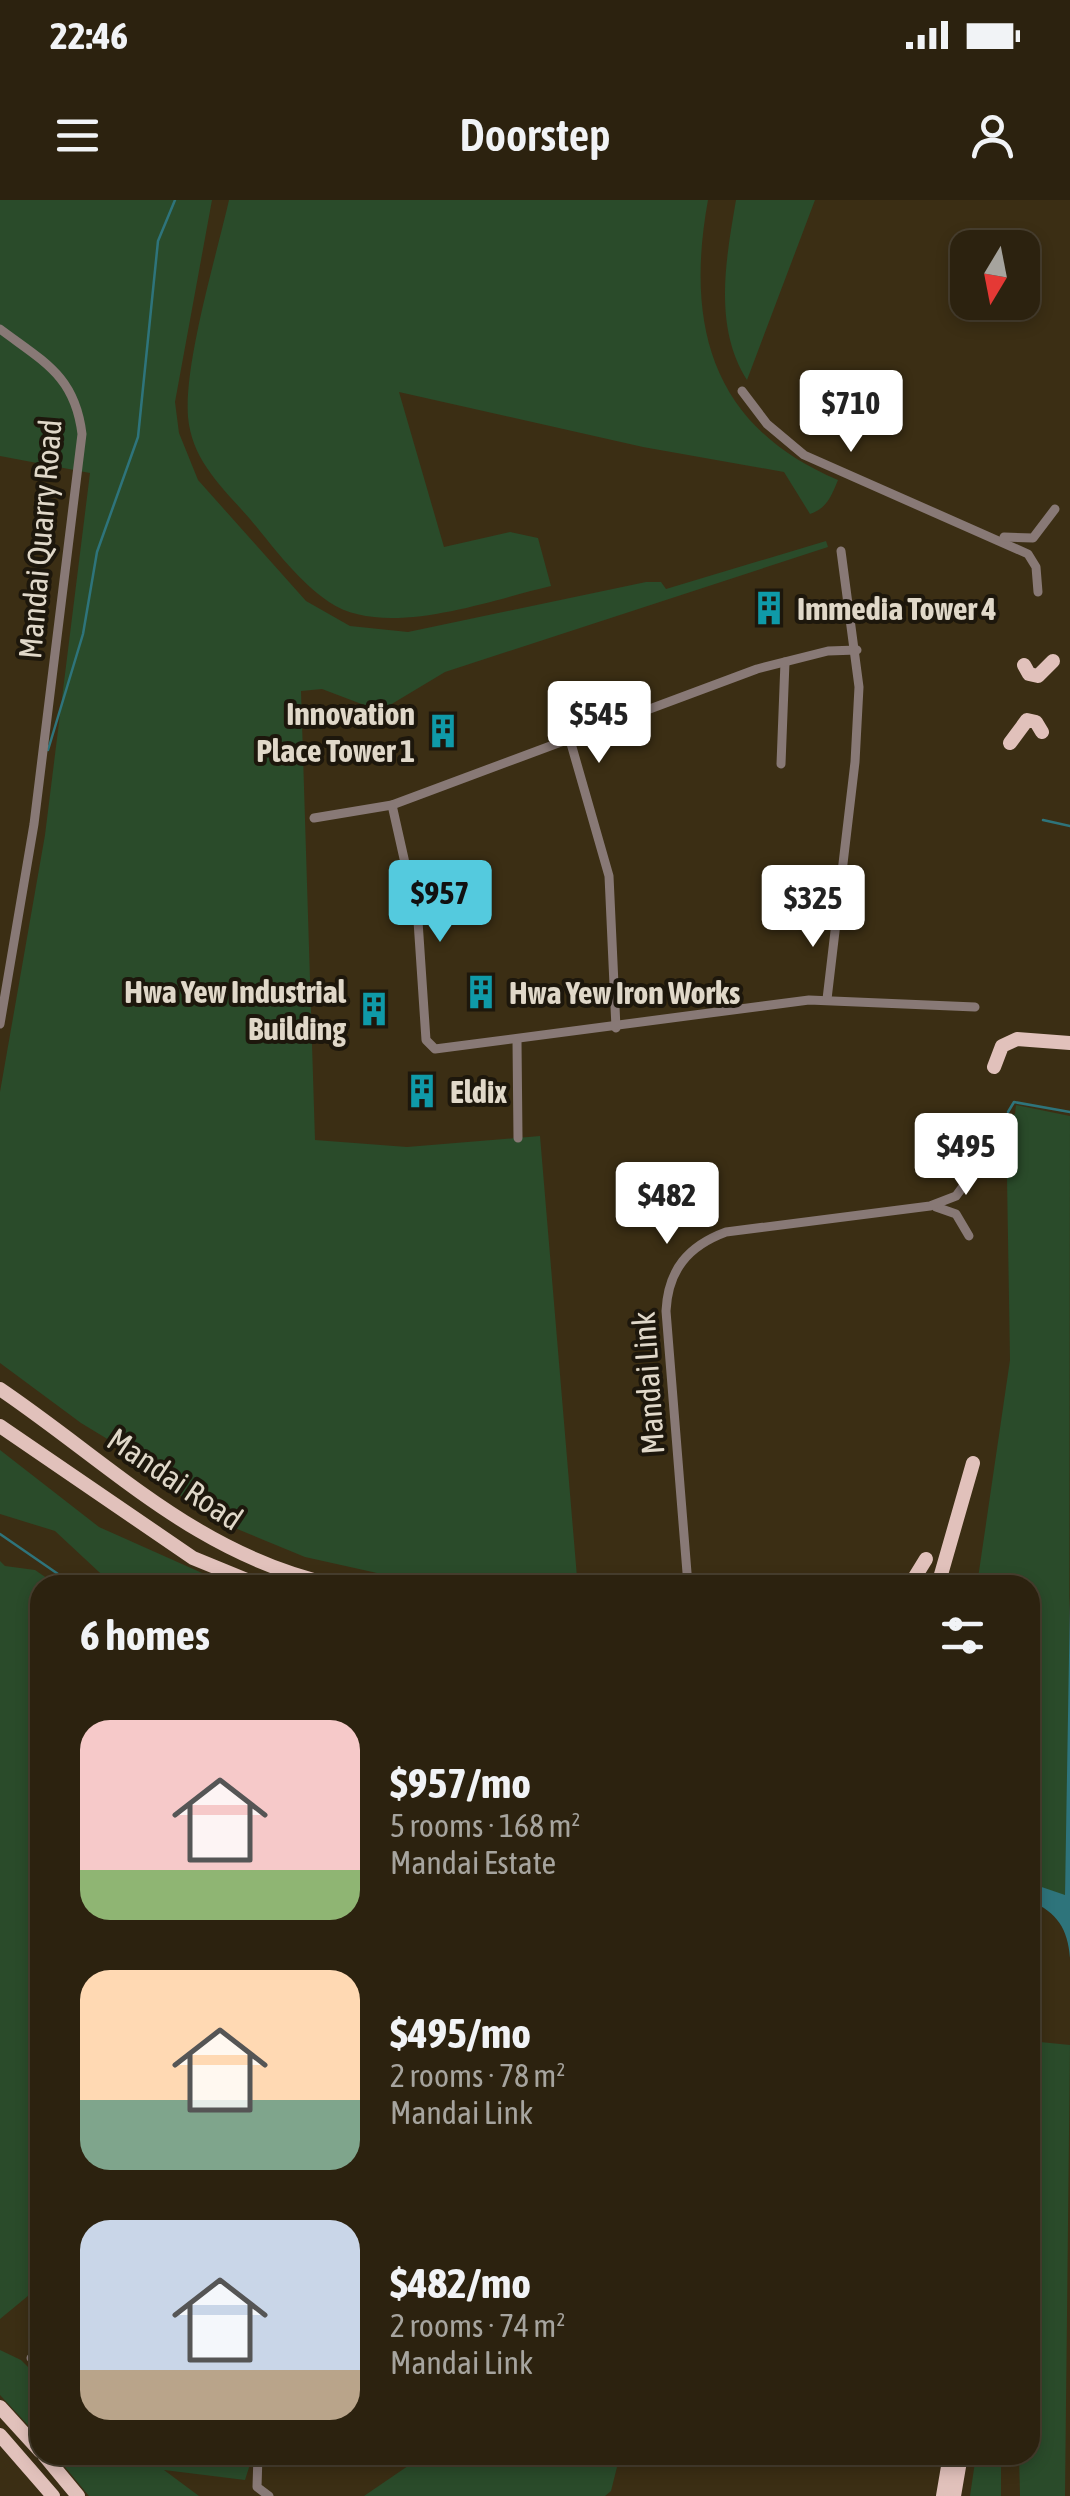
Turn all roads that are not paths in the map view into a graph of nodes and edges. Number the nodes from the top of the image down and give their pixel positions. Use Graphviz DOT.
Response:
graph roads {
  1 [pos="0,329"];
  2 [pos="742,391"];
  3 [pos="1055,509"];
  4 [pos="996,536"];
  5 [pos="841,551"];
  6 [pos="1038,592"];
  7 [pos="857,650"];
  8 [pos="1053,661"];
  9 [pos="785,662"];
  10 [pos="1024,665"];
  11 [pos="1042,732"];
  12 [pos="570,740"];
  13 [pos="1010,742"];
  14 [pos="781,764"];
  15 [pos="392,805"];
  16 [pos="314,818"];
  17 [pos="827,999"];
  18 [pos="975,1007"];
  19 [pos="0,1024"];
  20 [pos="616,1028"];
  21 [pos="517,1041"];
  22 [pos="1070,1042"];
  23 [pos="994,1067"];
  24 [pos="518,1138"];
  25 [pos="970,1176"];
  26 [pos="930,1206"];
  27 [pos="968,1236"];
  28 [pos="0,1388"];
  29 [pos="0,1426"];
  30 [pos="55,1429"];
  31 [pos="47,1460"];
  32 [pos="973,1463"];
  33 [pos="926,1559"];
  34 [pos="235,1575"];
  35 [pos="299,1575"];
  36 [pos="687,1575"];
  37 [pos="920,1575"];
  38 [pos="941,1575"];
  39 [pos="0,2407"];
  40 [pos="0,2435"];
  41 [pos="30,2440"];
  42 [pos="52,2465"];
  43 [pos="258,2465"];
  44 [pos="948,2465"];
  45 [pos="959,2465"];
  46 [pos="52,2496"];
  47 [pos="78,2496"];
  48 [pos="269,2496"];
  49 [pos="942,2496"];
  50 [pos="954,2496"];
  1 -- 19 [label="street, Mandai Quarry Road"];
  2 -- 4 [label="street"];
  3 -- 4 [label="street"];
  4 -- 6 [label="street"];
  5 -- 7 [label="street"];
  7 -- 9 [label="street"];
  7 -- 17 [label="street"];
  8 -- 10 [label="main road"];
  9 -- 12 [label="street"];
  9 -- 14 [label="street"];
  11 -- 13 [label="main road"];
  12 -- 15 [label="street"];
  12 -- 20 [label="street"];
  15 -- 16 [label="street"];
  15 -- 21 [label="street"];
  17 -- 18 [label="street"];
  17 -- 20 [label="street"];
  20 -- 21 [label="street"];
  21 -- 24 [label="street"];
  22 -- 23 [label="main road"];
  25 -- 26 [label="street, Mandai Link"];
  26 -- 27 [label="street"];
  26 -- 36 [label="street, Mandai Link"];
  28 -- 30 [label="main road, Mandai Road"];
  29 -- 31 [label="main road, Mandai Road"];
  30 -- 31 [label="main road"];
  30 -- 35 [label="main road, Mandai Road"];
  31 -- 34 [label="main road, Mandai Road"];
  32 -- 38 [label="main road"];
  33 -- 37 [label="main road"];
  39 -- 41 [label="main road"];
  40 -- 46 [label="main road"];
  42 -- 47 [label="main road"];
  43 -- 48 [label="street"];
  44 -- 49 [label="main road"];
  45 -- 50 [label="main road"];
}
